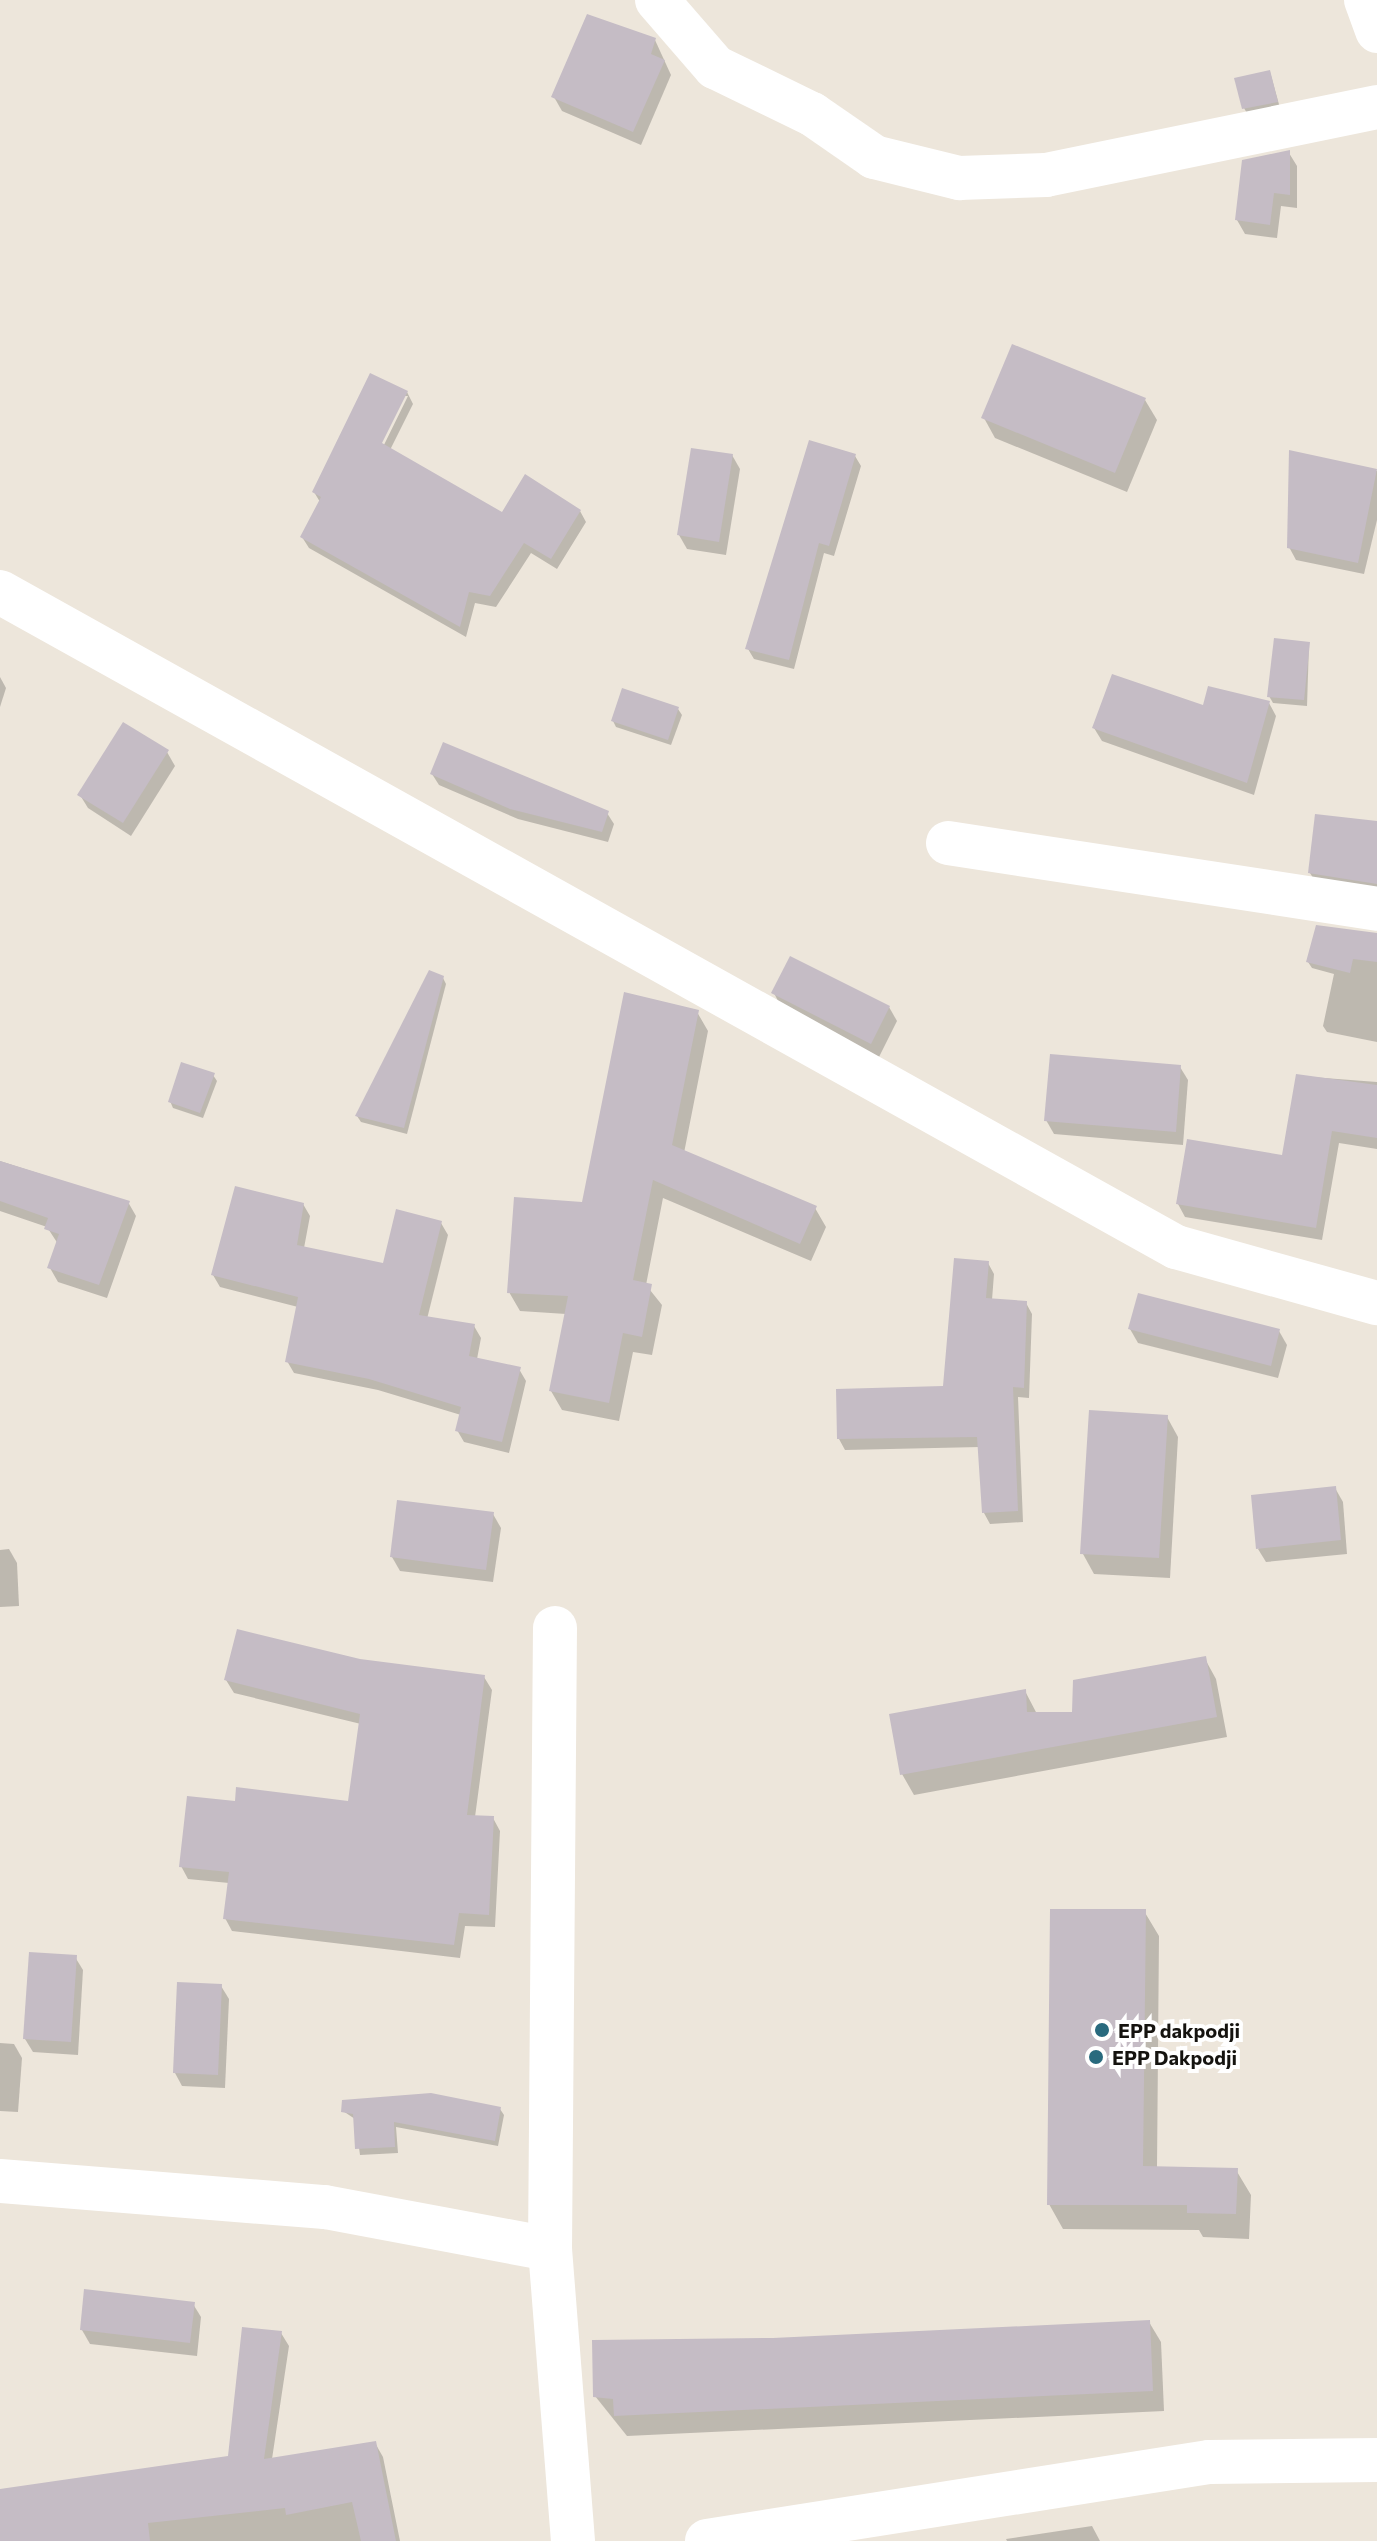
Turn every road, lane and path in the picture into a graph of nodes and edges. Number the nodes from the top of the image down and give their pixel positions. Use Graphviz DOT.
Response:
graph roads {
  1 [pos="657,0"];
  2 [pos="1366,0"];
  3 [pos="1377,31"];
  4 [pos="1377,107"];
  5 [pos="0,592"];
  6 [pos="948,843"];
  7 [pos="1377,909"];
  8 [pos="1377,1303"];
  9 [pos="555,1628"];
  10 [pos="0,2181"];
  11 [pos="550,2249"];
  12 [pos="1377,2460"];
  13 [pos="573,2541"];
  14 [pos="707,2541"];
  1 -- 4 [label="main road"];
  2 -- 3 [label="main road"];
  5 -- 8 [label="main road"];
  6 -- 7 [label="main road"];
  9 -- 11 [label="main road"];
  10 -- 11 [label="main road"];
  11 -- 13 [label="main road"];
  12 -- 14 [label="main road"];
}
